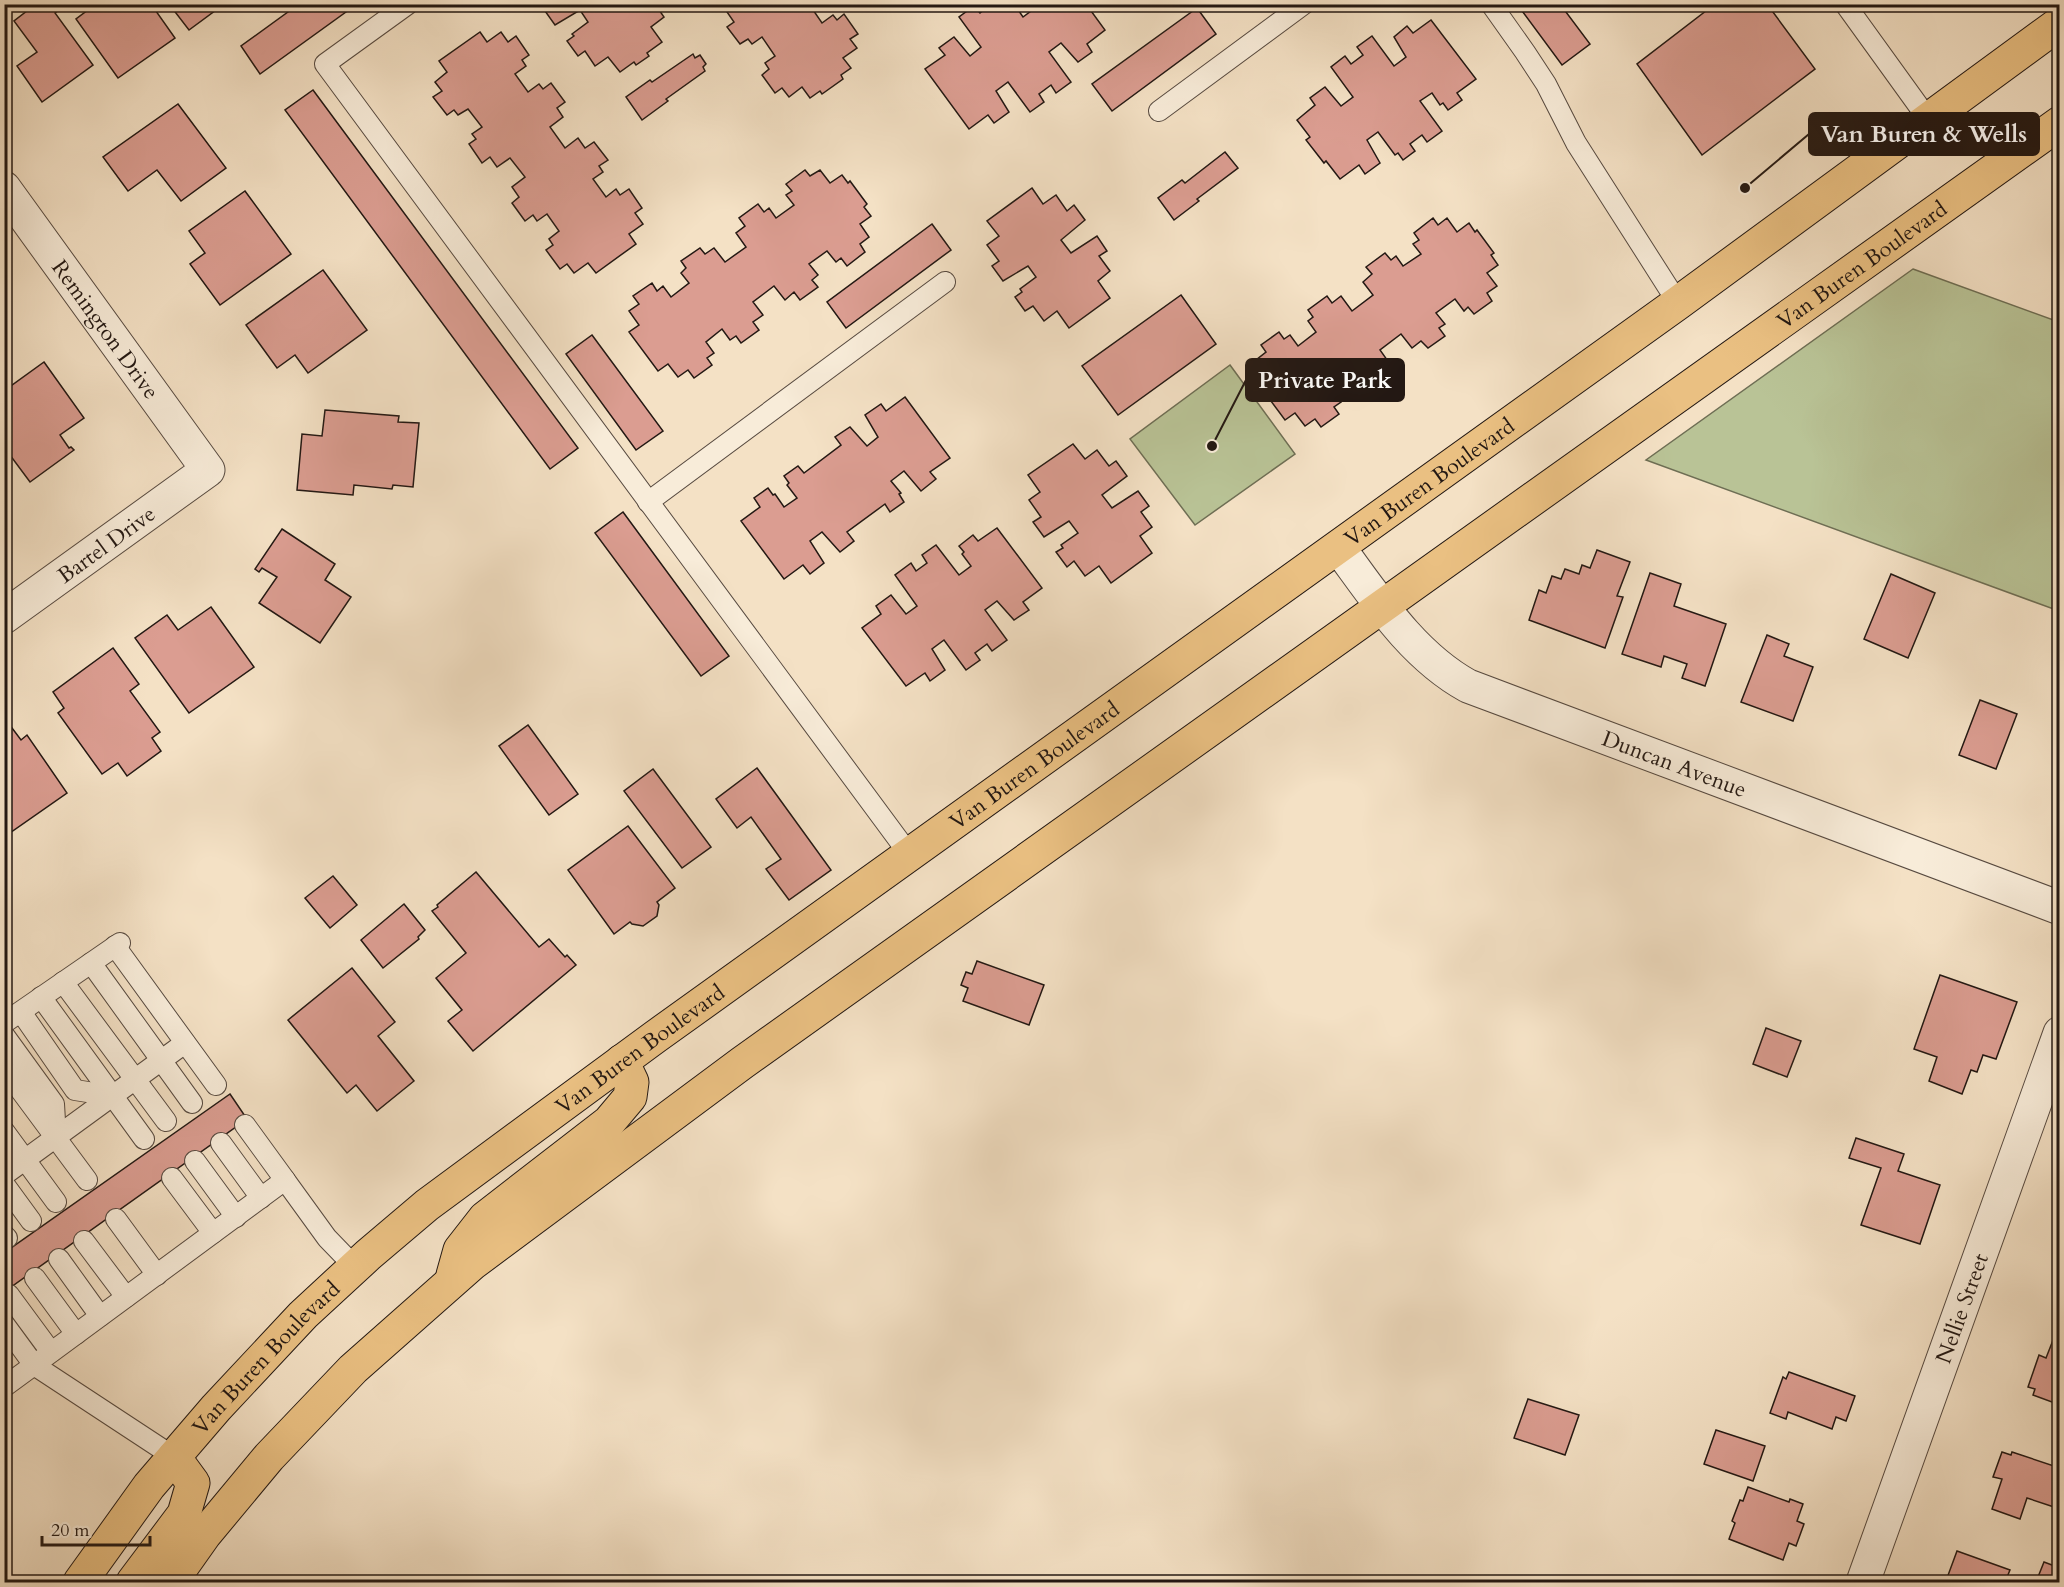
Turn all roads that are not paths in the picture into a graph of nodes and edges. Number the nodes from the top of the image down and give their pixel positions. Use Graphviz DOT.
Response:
graph roads {
  1 [pos="408,4"];
  2 [pos="1304,4"];
  3 [pos="1491,4"];
  4 [pos="1845,4"];
  5 [pos="2060,23"];
  6 [pos="1159,111"];
  7 [pos="1928,119"];
  8 [pos="2060,123"];
  9 [pos="4,188"];
  10 [pos="945,282"];
  11 [pos="1678,303"];
  12 [pos="208,470"];
  13 [pos="648,502"];
  14 [pos="1339,548"];
  15 [pos="1382,606"];
  16 [pos="4,617"];
  17 [pos="909,854"];
  18 [pos="2060,908"];
  19 [pos="91,963"];
  20 [pos="63,982"];
  21 [pos="41,997"];
  22 [pos="13,1017"];
  23 [pos="2060,1033"];
  24 [pos="4,1035"];
  25 [pos="185,1042"];
  26 [pos="161,1060"];
  27 [pos="622,1061"];
  28 [pos="4,1068"];
  29 [pos="135,1079"];
  30 [pos="216,1085"];
  31 [pos="113,1096"];
  32 [pos="192,1103"];
  33 [pos="166,1121"];
  34 [pos="245,1125"];
  35 [pos="4,1131"];
  36 [pos="56,1138"];
  37 [pos="144,1139"];
  38 [pos="221,1143"];
  39 [pos="26,1160"];
  40 [pos="195,1161"];
  41 [pos="4,1175"];
  42 [pos="172,1178"];
  43 [pos="87,1180"];
  44 [pos="285,1180"];
  45 [pos="4,1184"];
  46 [pos="261,1198"];
  47 [pos="56,1202"];
  48 [pos="236,1217"];
  49 [pos="116,1219"];
  50 [pos="31,1221"];
  51 [pos="213,1233"];
  52 [pos="84,1241"];
  53 [pos="58,1259"];
  54 [pos="355,1267"];
  55 [pos="157,1275"];
  56 [pos="35,1278"];
  57 [pos="450,1282"];
  58 [pos="9,1295"];
  59 [pos="126,1297"];
  60 [pos="100,1316"];
  61 [pos="4,1324"];
  62 [pos="76,1334"];
  63 [pos="51,1352"];
  64 [pos="34,1365"];
  65 [pos="7,1379"];
  66 [pos="174,1457"];
  67 [pos="80,1582"];
  68 [pos="133,1582"];
  69 [pos="171,1582"];
  70 [pos="1863,1582"];
  1 -- 13 [label="lane"];
  2 -- 6 [label="lane"];
  3 -- 11 [label="lane"];
  4 -- 7 [label="lane"];
  5 -- 7 [label="main road, Van Buren Boulevard"];
  7 -- 11 [label="main road, Van Buren Boulevard"];
  8 -- 15 [label="main road, Van Buren Boulevard"];
  9 -- 12 [label="street, Remington Drive"];
  10 -- 13 [label="lane"];
  11 -- 14 [label="main road, Van Buren Boulevard"];
  12 -- 16 [label="street, Bartel Drive"];
  13 -- 17 [label="lane"];
  14 -- 15 [label="street, Duncan Avenue"];
  14 -- 17 [label="main road, Van Buren Boulevard"];
  15 -- 18 [label="street, Duncan Avenue"];
  15 -- 57 [label="main road, Van Buren Boulevard"];
  17 -- 27 [label="main road, Van Buren Boulevard"];
  19 -- 20 [label="lane"];
  19 -- 25 [label="lane"];
  19 -- 26 [label="lane"];
  20 -- 21 [label="lane"];
  20 -- 29 [label="lane"];
  21 -- 22 [label="lane"];
  21 -- 31 [label="lane"];
  22 -- 31 [label="lane"];
  23 -- 70 [label="street, Nellie Street"];
  24 -- 36 [label="lane"];
  25 -- 26 [label="lane"];
  25 -- 30 [label="lane"];
  26 -- 29 [label="lane"];
  26 -- 32 [label="lane"];
  27 -- 54 [label="main road, Van Buren Boulevard"];
  27 -- 57 [label="main road"];
  28 -- 36 [label="lane"];
  29 -- 31 [label="lane"];
  29 -- 33 [label="lane"];
  31 -- 36 [label="lane"];
  31 -- 37 [label="lane"];
  34 -- 44 [label="lane"];
  35 -- 39 [label="lane"];
  36 -- 39 [label="lane"];
  36 -- 43 [label="lane"];
  38 -- 46 [label="lane"];
  39 -- 41 [label="lane"];
  39 -- 47 [label="lane"];
  40 -- 48 [label="lane"];
  42 -- 51 [label="lane"];
  44 -- 46 [label="lane"];
  44 -- 54 [label="lane"];
  45 -- 50 [label="lane"];
  46 -- 48 [label="lane"];
  48 -- 51 [label="lane"];
  49 -- 55 [label="lane"];
  51 -- 55 [label="lane"];
  52 -- 59 [label="lane"];
  53 -- 60 [label="lane"];
  54 -- 66 [label="main road, Van Buren Boulevard"];
  55 -- 59 [label="lane"];
  56 -- 62 [label="lane"];
  57 -- 69 [label="main road, Van Buren Boulevard"];
  58 -- 63 [label="lane"];
  59 -- 60 [label="lane"];
  60 -- 62 [label="lane"];
  61 -- 64 [label="lane"];
  62 -- 63 [label="lane"];
  63 -- 64 [label="lane"];
  64 -- 65 [label="lane"];
  64 -- 66 [label="lane"];
  66 -- 67 [label="main road, Van Buren Boulevard"];
  66 -- 68 [label="main road"];
}
